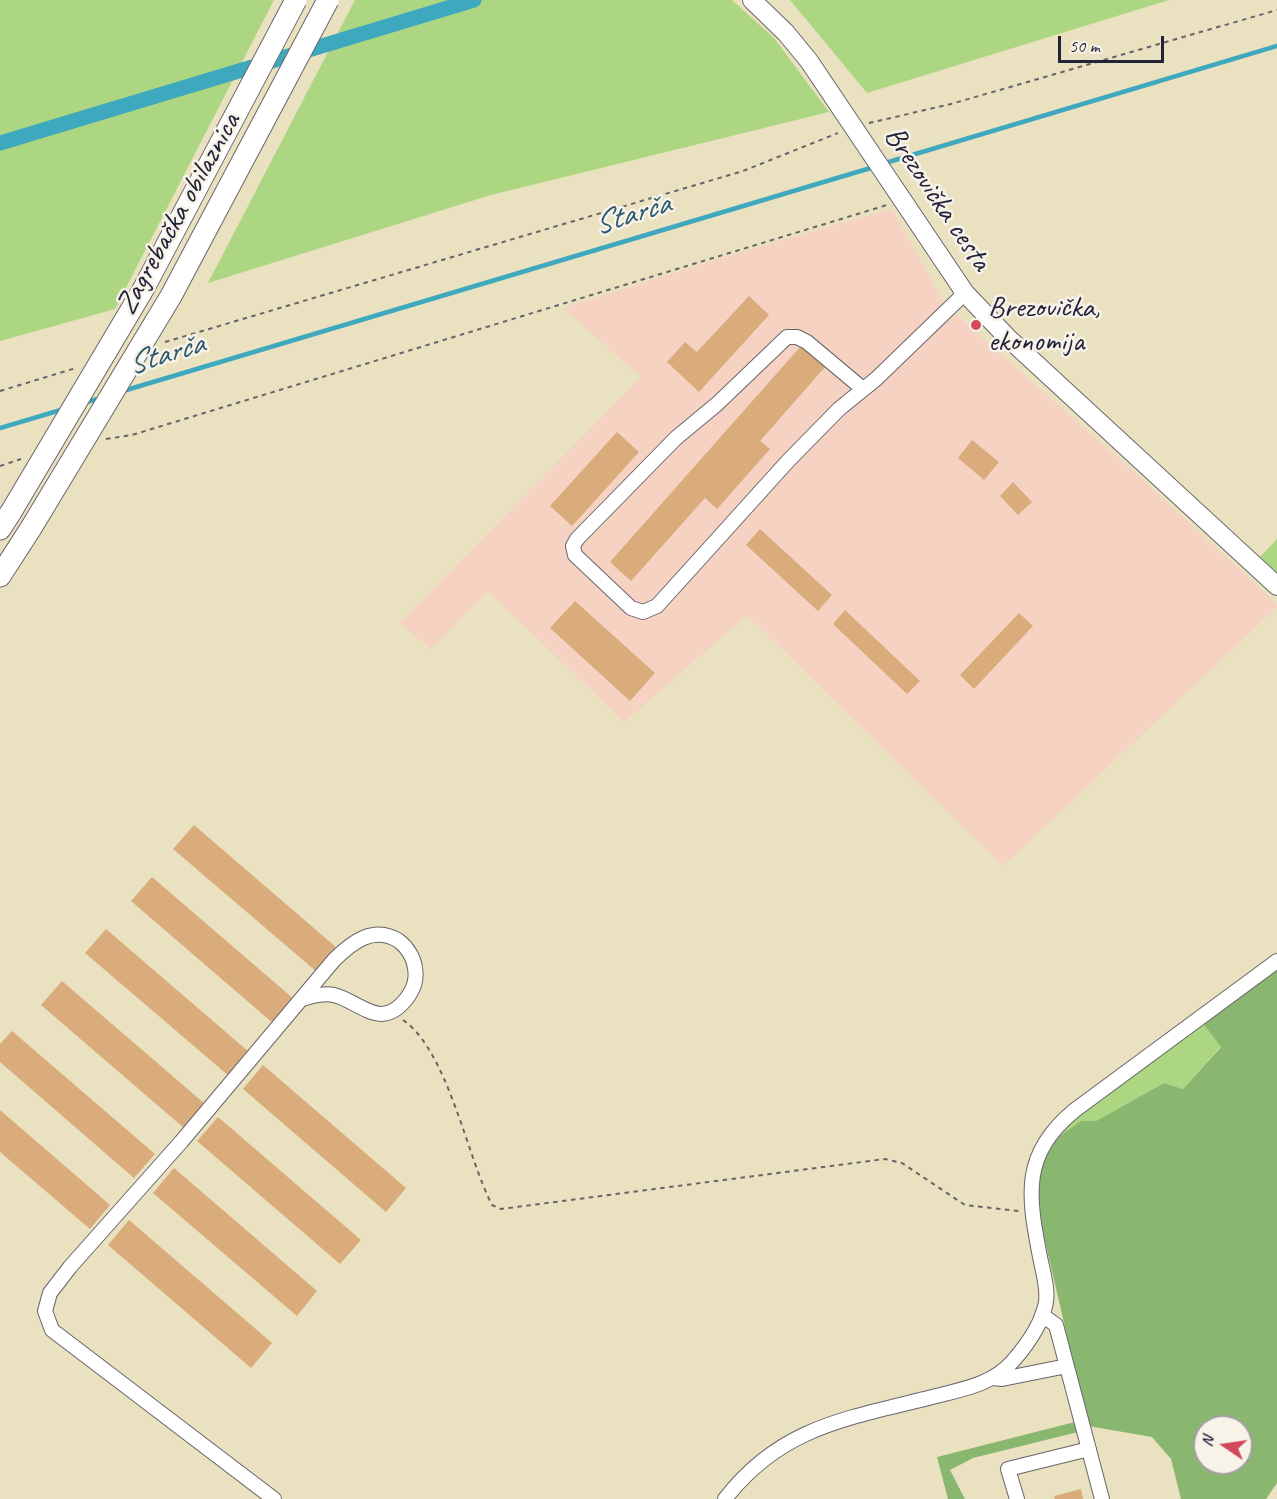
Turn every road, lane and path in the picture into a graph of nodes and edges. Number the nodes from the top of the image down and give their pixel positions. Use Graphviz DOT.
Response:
graph roads {
  1 [pos="296,0"];
  2 [pos="328,0"];
  3 [pos="752,0"];
  4 [pos="767,7"];
  5 [pos="1277,10"];
  6 [pos="859,133"];
  7 [pos="898,194"];
  8 [pos="965,293"];
  9 [pos="159,344"];
  10 [pos="80,367"];
  11 [pos="863,390"];
  12 [pos="0,391"];
  13 [pos="95,442"];
  14 [pos="26,458"];
  15 [pos="0,466"];
  16 [pos="5,520"];
  17 [pos="0,576"];
  18 [pos="1277,586"];
  19 [pos="1277,961"];
  20 [pos="302,999"];
  21 [pos="390,1012"];
  22 [pos="1031,1212"];
  23 [pos="1042,1315"];
  24 [pos="1067,1366"];
  25 [pos="993,1378"];
  26 [pos="1089,1449"];
  27 [pos="274,1499"];
  28 [pos="725,1499"];
  29 [pos="1017,1499"];
  30 [pos="1102,1499"];
  1 -- 16 [label="highway, Zagrebačka obilaznica, bridge"];
  2 -- 17 [label="highway, Zagrebačka obilaznica, bridge"];
  3 -- 4 [label="main road, Brezovička cesta"];
  4 -- 6 [label="main road, Brezovička cesta"];
  5 -- 6 [label="path"];
  6 -- 7 [label="main road, Brezovička cesta"];
  6 -- 9 [label="path"];
  7 -- 8 [label="main road, Brezovička cesta"];
  7 -- 13 [label="path"];
  8 -- 11 [label="street"];
  8 -- 18 [label="main road, Brezovička cesta"];
  10 -- 12 [label="path"];
  11 -- 11 [label="street"];
  14 -- 15 [label="path"];
  19 -- 22 [label="street"];
  20 -- 21 [label="street"];
  20 -- 21 [label="street"];
  20 -- 27 [label="street"];
  21 -- 22 [label="path"];
  22 -- 23 [label="street"];
  23 -- 24 [label="street"];
  23 -- 25 [label="street"];
  24 -- 25 [label="street"];
  24 -- 26 [label="street"];
  25 -- 28 [label="street"];
  26 -- 29 [label="street"];
  26 -- 30 [label="street"];
}
